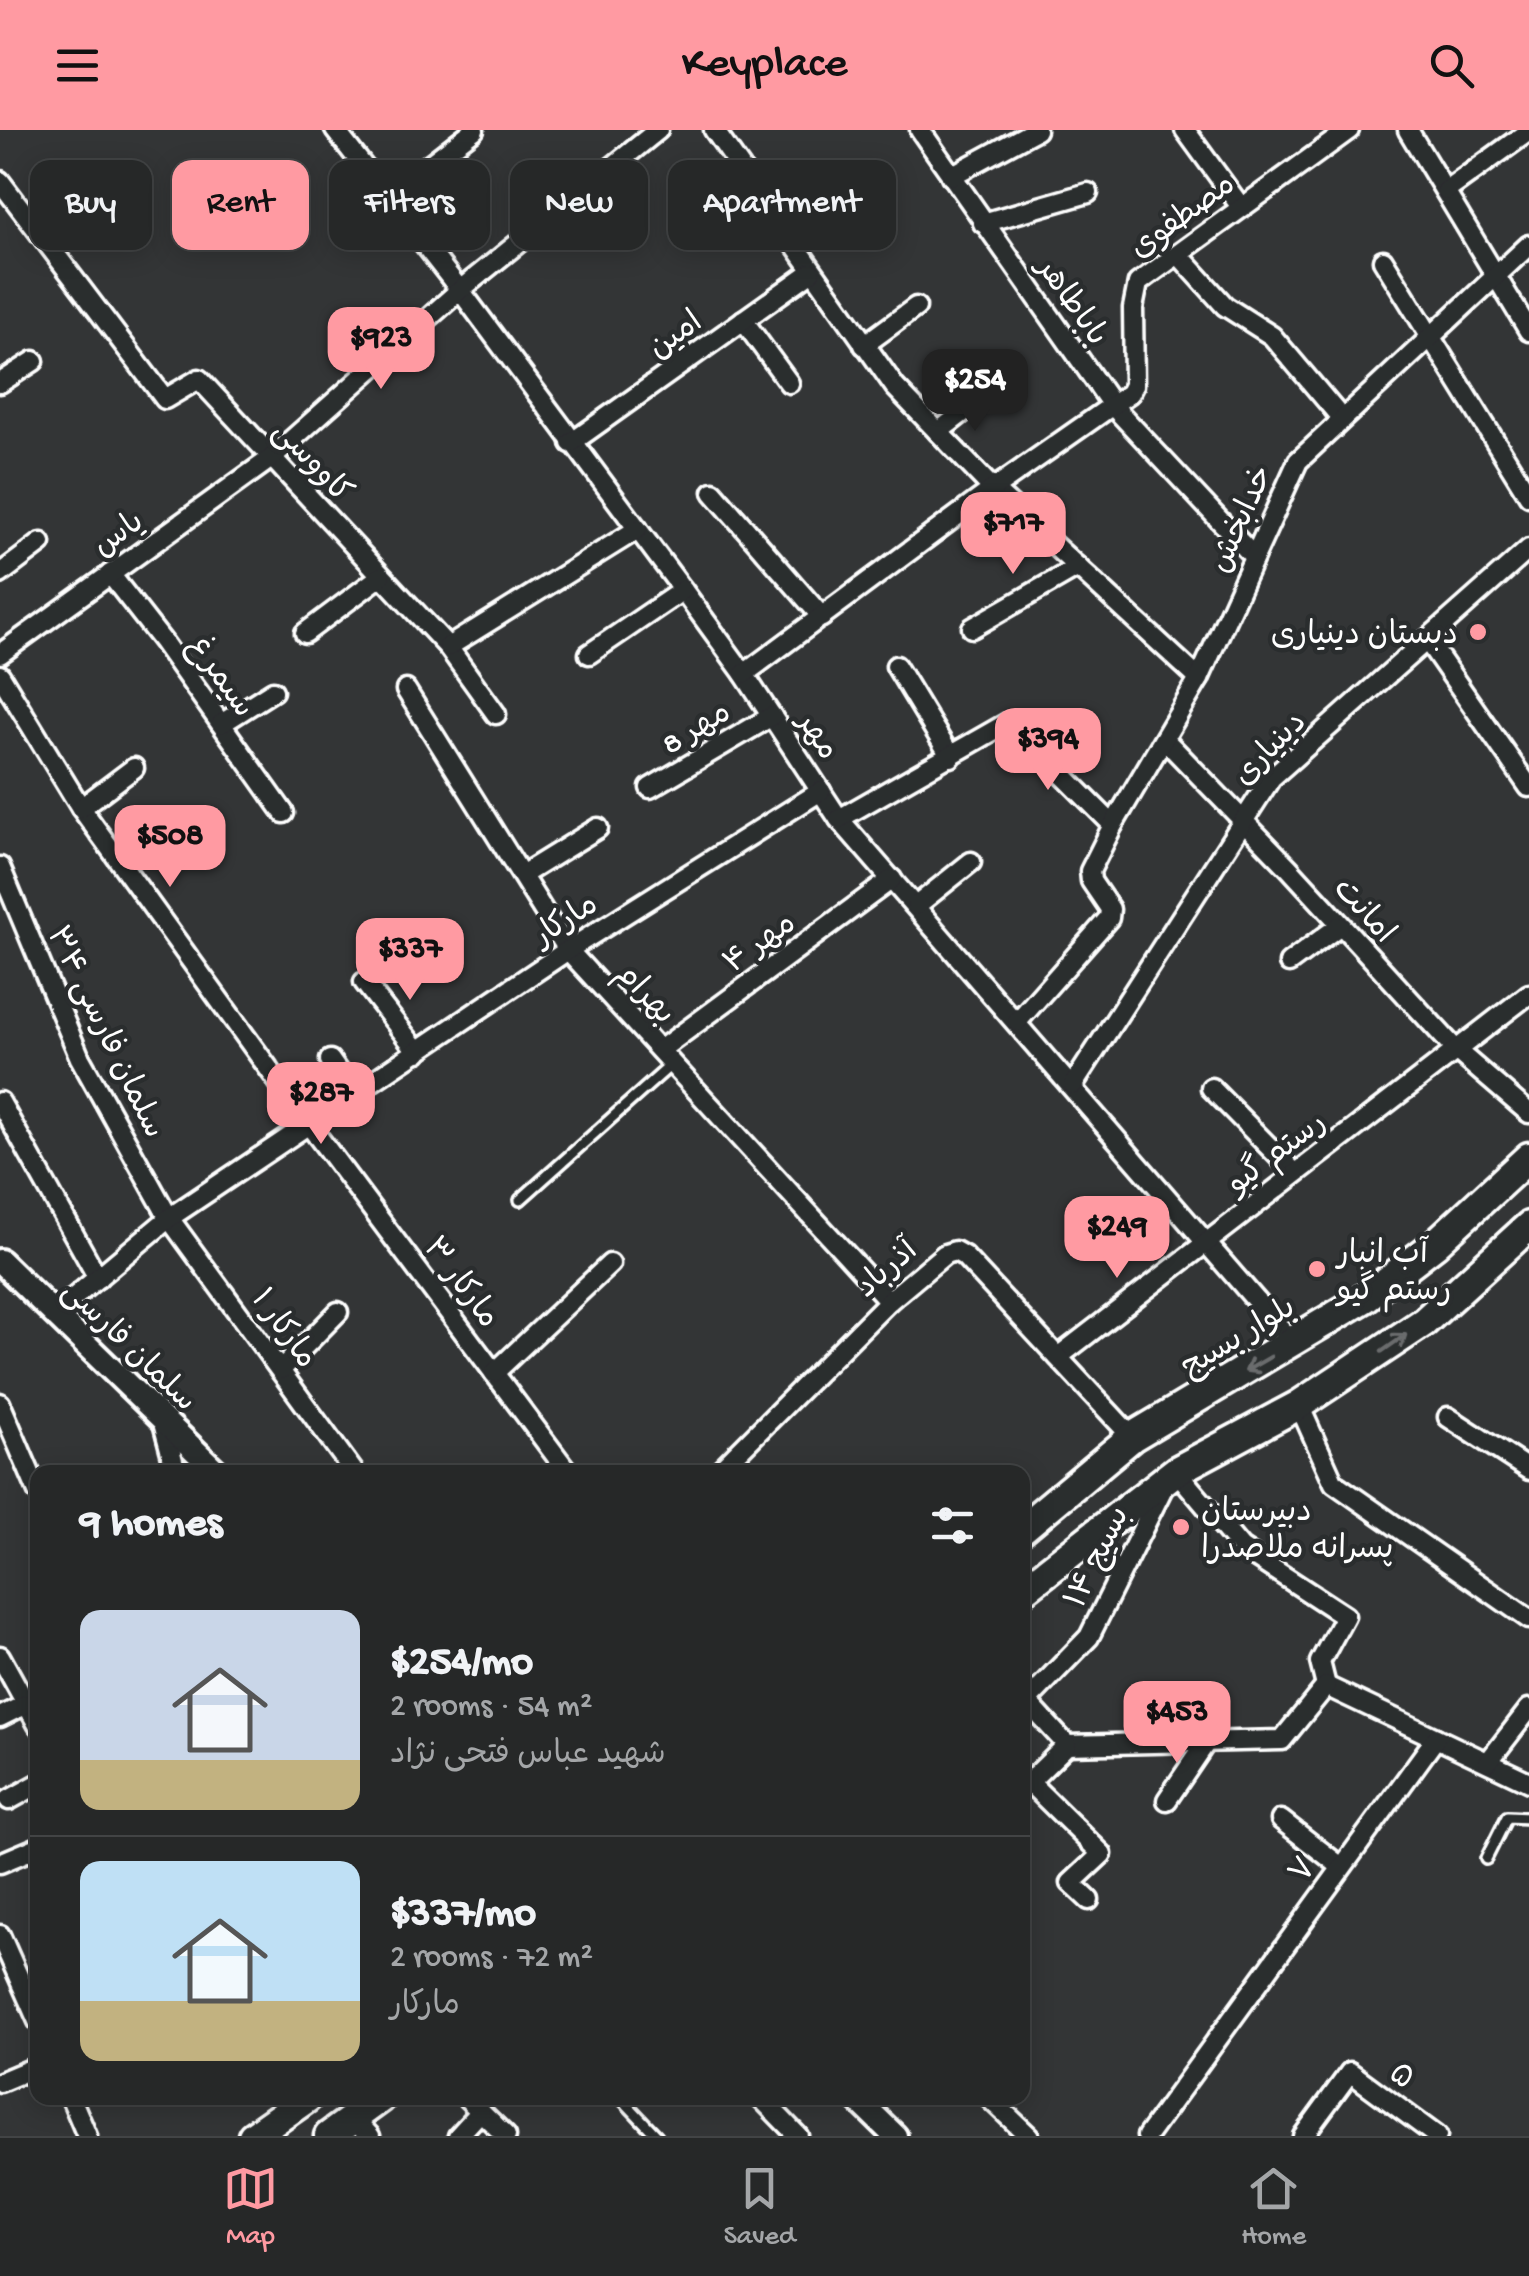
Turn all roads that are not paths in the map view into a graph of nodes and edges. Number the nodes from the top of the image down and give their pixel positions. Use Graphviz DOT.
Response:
graph roads {
  1 [pos="335,130"];
  2 [pos="474,130"];
  3 [pos="658,130"];
  4 [pos="714,130"];
  5 [pos="920,130"];
  6 [pos="1036,130"];
  7 [pos="1184,130"];
  8 [pos="1349,130"];
  9 [pos="1408,130"];
  10 [pos="1529,130"];
  11 [pos="358,160"];
  12 [pos="435,160"];
  13 [pos="952,176"];
  14 [pos="0,180"];
  15 [pos="1446,191"];
  16 [pos="1088,192"];
  17 [pos="1241,207"];
  18 [pos="983,223"];
  19 [pos="1529,245"];
  20 [pos="428,250"];
  21 [pos="1179,255"];
  22 [pos="1383,260"];
  23 [pos="811,272"];
  24 [pos="1496,274"];
  25 [pos="460,290"];
  26 [pos="916,307"];
  27 [pos="743,320"];
  28 [pos="1529,332"];
  29 [pos="1432,334"];
  30 [pos="864,345"];
  31 [pos="34,360"];
  32 [pos="0,383"];
  33 [pos="790,383"];
  34 [pos="983,398"];
  35 [pos="1112,405"];
  36 [pos="1342,419"];
  37 [pos="938,432"];
  38 [pos="572,444"];
  39 [pos="270,459"];
  40 [pos="993,489"];
  41 [pos="713,492"];
  42 [pos="1529,496"];
  43 [pos="638,530"];
  44 [pos="41,543"];
  45 [pos="1529,549"];
  46 [pos="1254,557"];
  47 [pos="1078,567"];
  48 [pos="0,574"];
  49 [pos="110,574"];
  50 [pos="381,576"];
  51 [pos="683,590"];
  52 [pos="822,617"];
  53 [pos="972,628"];
  54 [pos="305,633"];
  55 [pos="1427,640"];
  56 [pos="448,647"];
  57 [pos="0,654"];
  58 [pos="590,654"];
  59 [pos="896,666"];
  60 [pos="744,674"];
  61 [pos="0,675"];
  62 [pos="1199,679"];
  63 [pos="406,690"];
  64 [pos="273,691"];
  65 [pos="496,714"];
  66 [pos="772,716"];
  67 [pos="221,724"];
  68 [pos="1164,739"];
  69 [pos="951,756"];
  70 [pos="134,768"];
  71 [pos="1529,787"];
  72 [pos="650,788"];
  73 [pos="822,791"];
  74 [pos="81,808"];
  75 [pos="284,813"];
  76 [pos="839,819"];
  77 [pos="1242,820"];
  78 [pos="1113,825"];
  79 [pos="598,828"];
  80 [pos="971,862"];
  81 [pos="0,867"];
  82 [pos="522,876"];
  83 [pos="892,880"];
  84 [pos="916,906"];
  85 [pos="1340,926"];
  86 [pos="568,950"];
  87 [pos="1288,962"];
  88 [pos="364,982"];
  89 [pos="1523,998"];
  90 [pos="1529,1018"];
  91 [pos="1017,1022"];
  92 [pos="1457,1051"];
  93 [pos="418,1052"];
  94 [pos="666,1057"];
  95 [pos="330,1060"];
  96 [pos="1072,1085"];
  97 [pos="1212,1088"];
  98 [pos="354,1095"];
  99 [pos="0,1102"];
  100 [pos="1529,1113"];
  101 [pos="310,1126"];
  102 [pos="1529,1157"];
  103 [pos="1294,1173"];
  104 [pos="520,1200"];
  105 [pos="169,1218"];
  106 [pos="1529,1226"];
  107 [pos="1205,1242"];
  108 [pos="0,1261"];
  109 [pos="610,1264"];
  110 [pos="98,1278"];
  111 [pos="889,1301"];
  112 [pos="338,1312"];
  113 [pos="53,1315"];
  114 [pos="1293,1343"];
  115 [pos="1058,1357"];
  116 [pos="281,1370"];
  117 [pos="494,1373"];
  118 [pos="0,1403"];
  119 [pos="1299,1405"];
  120 [pos="1448,1417"];
  121 [pos="162,1418"];
  122 [pos="1132,1438"];
  123 [pos="174,1465"];
  124 [pos="210,1465"];
  125 [pos="349,1465"];
  126 [pos="563,1465"];
  127 [pos="725,1465"];
  128 [pos="1529,1470"];
  129 [pos="30,1473"];
  130 [pos="1172,1474"];
  131 [pos="1030,1522"];
  132 [pos="1030,1580"];
  133 [pos="1529,1619"];
  134 [pos="0,1656"];
  135 [pos="1326,1686"];
  136 [pos="1030,1694"];
  137 [pos="26,1704"];
  138 [pos="1030,1704"];
  139 [pos="1529,1709"];
  140 [pos="30,1711"];
  141 [pos="0,1717"];
  142 [pos="1436,1738"];
  143 [pos="1207,1742"];
  144 [pos="1067,1745"];
  145 [pos="1488,1762"];
  146 [pos="1030,1782"];
  147 [pos="1529,1782"];
  148 [pos="30,1788"];
  149 [pos="1030,1790"];
  150 [pos="9,1800"];
  151 [pos="1168,1800"];
  152 [pos="1529,1818"];
  153 [pos="1282,1820"];
  154 [pos="30,1850"];
  155 [pos="1486,1859"];
  156 [pos="0,1863"];
  157 [pos="1340,1866"];
  158 [pos="1089,1900"];
  159 [pos="2,1943"];
  160 [pos="30,2004"];
  161 [pos="30,2069"];
  162 [pos="0,2082"];
  163 [pos="73,2105"];
  164 [pos="287,2105"];
  165 [pos="376,2105"];
  166 [pos="474,2105"];
  167 [pos="628,2105"];
  168 [pos="768,2105"];
  169 [pos="863,2105"];
  170 [pos="996,2105"];
  171 [pos="481,2112"];
  172 [pos="361,2127"];
  173 [pos="83,2135"];
  174 [pos="252,2136"];
  175 [pos="330,2136"];
  176 [pos="458,2136"];
  177 [pos="506,2136"];
  178 [pos="657,2136"];
  179 [pos="798,2136"];
  180 [pos="895,2136"];
  181 [pos="1029,2136"];
  182 [pos="1147,2136"];
  183 [pos="1303,2136"];
  184 [pos="1436,2136"];
  1 -- 11 [label="street, مهر"];
  2 -- 12 [label="street"];
  3 -- 25 [label="street, یاس"];
  4 -- 23 [label="street"];
  5 -- 13 [label="street, باباطاهر"];
  6 -- 13 [label="street"];
  7 -- 17 [label="street"];
  8 -- 17 [label="street, مصطفوی"];
  9 -- 15 [label="street"];
  10 -- 15 [label="street"];
  13 -- 18 [label="street, باباطاهر"];
  14 -- 39 [label="street, کاووسی"];
  15 -- 24 [label="street"];
  16 -- 18 [label="street"];
  17 -- 21 [label="street, مصطفوی"];
  18 -- 35 [label="street, باباطاهر"];
  19 -- 24 [label="street, خدابخش"];
  20 -- 25 [label="street, مهر"];
  21 -- 35 [label="street, مصطفوی"];
  21 -- 36 [label="street"];
  22 -- 29 [label="street"];
  23 -- 27 [label="street, امین"];
  23 -- 30 [label="street"];
  24 -- 28 [label="street"];
  24 -- 29 [label="street, خدابخش"];
  25 -- 38 [label="street, مهر"];
  25 -- 39 [label="street, یاس"];
  26 -- 30 [label="street"];
  27 -- 33 [label="street"];
  27 -- 38 [label="street, امین"];
  29 -- 36 [label="street, خدابخش"];
  29 -- 42 [label="street"];
  30 -- 37 [label="street"];
  31 -- 32 [label="street"];
  34 -- 37 [label="street"];
  35 -- 40 [label="street, مصطفوی"];
  35 -- 46 [label="street, باباطاهر"];
  36 -- 46 [label="street, خدابخش"];
  37 -- 40 [label="street"];
  38 -- 43 [label="street, مهر"];
  39 -- 49 [label="street, یاس"];
  39 -- 50 [label="street, کاووسی"];
  40 -- 47 [label="street"];
  40 -- 52 [label="street, مصطفوی"];
  41 -- 52 [label="street"];
  43 -- 51 [label="street, مهر"];
  43 -- 56 [label="street"];
  44 -- 48 [label="street"];
  45 -- 55 [label="street, دینیاری"];
  46 -- 62 [label="street, خدابخش"];
  47 -- 53 [label="street"];
  47 -- 62 [label="street"];
  49 -- 57 [label="street, یاس"];
  49 -- 67 [label="street, سیمرغ"];
  50 -- 54 [label="street"];
  50 -- 56 [label="street, کاووسی"];
  51 -- 58 [label="street"];
  51 -- 60 [label="street, مهر"];
  52 -- 60 [label="street, مصطفوی"];
  55 -- 71 [label="street"];
  55 -- 77 [label="street, دینیاری"];
  56 -- 65 [label="street, کاووسی"];
  59 -- 69 [label="street"];
  60 -- 66 [label="street, مهر"];
  61 -- 74 [label="street, مارکار ۳"];
  62 -- 68 [label="street, خدابخش"];
  63 -- 82 [label="street, بهرام"];
  64 -- 67 [label="street"];
  66 -- 72 [label="street, مهر 8"];
  66 -- 73 [label="street, مهر"];
  67 -- 75 [label="street, سیمرغ"];
  68 -- 77 [label="street, امانت"];
  68 -- 78 [label="street, خدابخش"];
  69 -- 76 [label="street"];
  69 -- 78 [label="street"];
  70 -- 74 [label="street"];
  73 -- 76 [label="street, مهر"];
  73 -- 86 [label="street, مارکار"];
  74 -- 101 [label="street, مارکار ۳"];
  76 -- 83 [label="street, مهر"];
  77 -- 85 [label="street, امانت"];
  77 -- 96 [label="street, دینیاری"];
  78 -- 91 [label="street, خدابخش"];
  79 -- 82 [label="street"];
  80 -- 84 [label="street"];
  81 -- 105 [label="street, سلمان فارسی ۳۴"];
  82 -- 86 [label="street, بهرام"];
  83 -- 84 [label="street, مهر"];
  83 -- 94 [label="street, مهر ۴"];
  84 -- 91 [label="street, مهر"];
  85 -- 87 [label="street"];
  85 -- 92 [label="street, امانت"];
  86 -- 93 [label="street, مارکار"];
  86 -- 94 [label="street, بهرام"];
  88 -- 93 [label="street"];
  89 -- 90 [label="street"];
  89 -- 92 [label="street, رستم گیو"];
  91 -- 96 [label="street, مهر"];
  92 -- 100 [label="street, امانت"];
  92 -- 103 [label="street, رستم گیو"];
  93 -- 98 [label="street, مارکار"];
  94 -- 104 [label="lane"];
  94 -- 111 [label="street, بهرام"];
  95 -- 98 [label="street"];
  96 -- 107 [label="street, مهر"];
  97 -- 103 [label="street"];
  98 -- 101 [label="street, مارکار"];
  99 -- 110 [label="street"];
  101 -- 105 [label="street, مارکار"];
  101 -- 117 [label="street, مارکار ۳"];
  102 -- 114 [label="main road, بلوار بسیج"];
  103 -- 107 [label="street, رستم گیو"];
  105 -- 110 [label="street, مارکار"];
  105 -- 116 [label="street, مارکار ۱"];
  119 -- 106 [label="main road, one-way"];
  107 -- 114 [label="street, مهر"];
  107 -- 115 [label="street, رستم گیو"];
  108 -- 113 [label="main road, سلمان فارسی"];
  109 -- 117 [label="street"];
  110 -- 113 [label="street, مارکار"];
  111 -- 115 [label="street, آذرباد"];
  111 -- 127 [label="street, آذرباد"];
  112 -- 116 [label="street"];
  113 -- 121 [label="main road, سلمان فارسی"];
  114 -- 122 [label="main road, بلوار بسیج, one-way"];
  115 -- 122 [label="street, آذرباد"];
  116 -- 125 [label="street, مارکار ۱"];
  117 -- 126 [label="street, مارکار ۳"];
  118 -- 129 [label="street"];
  119 -- 130 [label="main road"];
  119 -- 133 [label="street"];
  120 -- 128 [label="street"];
  121 -- 123 [label="street"];
  121 -- 124 [label="main road, سلمان فارسی"];
  122 -- 131 [label="main road, بلوار بسیج"];
  130 -- 132 [label="main road"];
  130 -- 135 [label="street"];
  130 -- 136 [label="street, بسیج ۱۴"];
  134 -- 137 [label="street"];
  135 -- 142 [label="street"];
  135 -- 143 [label="street"];
  137 -- 140 [label="street"];
  137 -- 141 [label="street"];
  138 -- 144 [label="street"];
  139 -- 145 [label="street"];
  142 -- 145 [label="street"];
  142 -- 157 [label="street, ۷"];
  143 -- 144 [label="street"];
  143 -- 151 [label="street"];
  144 -- 146 [label="street"];
  145 -- 147 [label="street"];
  148 -- 150 [label="street"];
  149 -- 158 [label="street"];
  152 -- 155 [label="lane"];
  153 -- 157 [label="street"];
  154 -- 156 [label="street"];
  157 -- 182 [label="street, ۷"];
  159 -- 160 [label="street"];
  161 -- 162 [label="street"];
  163 -- 173 [label="street"];
  164 -- 174 [label="main road"];
  165 -- 172 [label="main road"];
  166 -- 171 [label="street"];
  167 -- 178 [label="lane"];
  168 -- 179 [label="street"];
  169 -- 180 [label="main road"];
  170 -- 181 [label="street"];
  171 -- 176 [label="street"];
  171 -- 177 [label="street"];
  172 -- 175 [label="main road"];
  183 -- 184 [label="street, ۵"];
}
